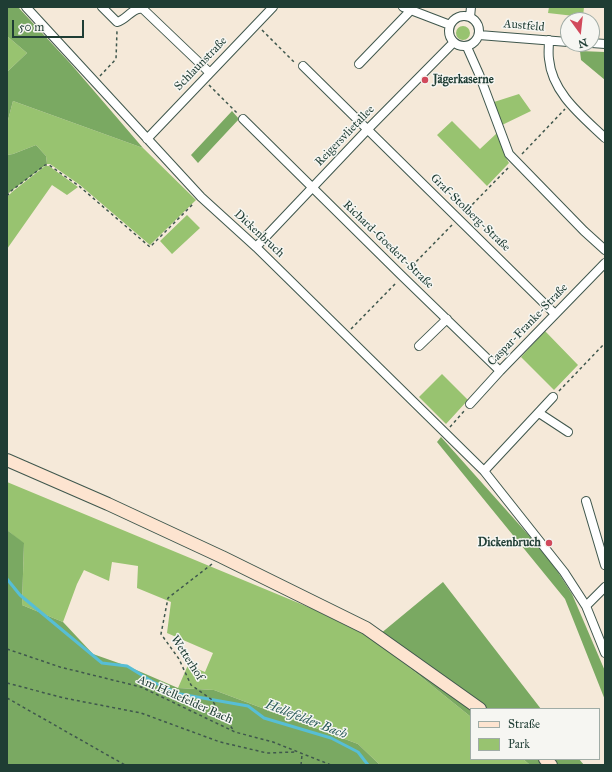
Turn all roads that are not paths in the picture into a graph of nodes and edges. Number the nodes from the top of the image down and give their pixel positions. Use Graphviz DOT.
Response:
graph roads {
  1 [pos="26,7"];
  2 [pos="102,7"];
  3 [pos="471,7"];
  4 [pos="269,8"];
  5 [pos="407,9"];
  6 [pos="470,17"];
  7 [pos="450,25"];
  8 [pos="479,35"];
  9 [pos="549,40"];
  10 [pos="560,41"];
  11 [pos="453,43"];
  12 [pos="467,47"];
  13 [pos="359,64"];
  14 [pos="303,66"];
  15 [pos="210,73"];
  16 [pos="243,119"];
  17 [pos="367,130"];
  18 [pos="605,138"];
  19 [pos="147,139"];
  20 [pos="311,187"];
  21 [pos="256,247"];
  22 [pos="605,250"];
  23 [pos="605,263"];
  24 [pos="555,314"];
  25 [pos="447,319"];
  26 [pos="420,346"];
  27 [pos="500,371"];
  28 [pos="553,397"];
  29 [pos="470,404"];
  30 [pos="539,413"];
  31 [pos="568,432"];
  32 [pos="7,460"];
  33 [pos="484,471"];
  34 [pos="586,501"];
  35 [pos="605,565"];
  36 [pos="605,587"];
  37 [pos="586,606"];
  38 [pos="605,653"];
  39 [pos="479,708"];
  1 -- 19 [label="street, Dickenbruch"];
  2 -- 15 [label="street"];
  3 -- 6 [label="street"];
  4 -- 15 [label="street, Schlaunstraße"];
  5 -- 7 [label="street"];
  5 -- 13 [label="street"];
  6 -- 7 [label="street"];
  6 -- 8 [label="street"];
  7 -- 11 [label="street"];
  8 -- 9 [label="street, Austfeld"];
  8 -- 12 [label="street"];
  9 -- 10 [label="street, Austfeld"];
  9 -- 18 [label="street"];
  11 -- 12 [label="street"];
  11 -- 17 [label="street, Reigersvlietallee"];
  12 -- 22 [label="street"];
  14 -- 17 [label="street, Graf-Stolberg-Straße"];
  15 -- 19 [label="street, Schlaunstraße"];
  16 -- 20 [label="street, Richard-Goedert-Straße"];
  17 -- 20 [label="street, Reigersvlietallee"];
  17 -- 24 [label="street, Graf-Stolberg-Straße"];
  19 -- 21 [label="street, Dickenbruch"];
  20 -- 21 [label="street, Reigersvlietallee"];
  20 -- 25 [label="street, Richard-Goedert-Straße"];
  21 -- 33 [label="street, Dickenbruch"];
  23 -- 24 [label="street, Caspar-Franke-Straße"];
  24 -- 27 [label="street, Caspar-Franke-Straße"];
  25 -- 26 [label="street"];
  25 -- 27 [label="street, Richard-Goedert-Straße"];
  27 -- 29 [label="street, Caspar-Franke-Straße"];
  28 -- 30 [label="street"];
  30 -- 31 [label="street"];
  30 -- 33 [label="street"];
  32 -- 39 [label="main road"];
  33 -- 37 [label="street, Dickenbruch"];
  34 -- 35 [label="street"];
  36 -- 37 [label="street"];
  37 -- 38 [label="street, Dickenbruch"];
}
